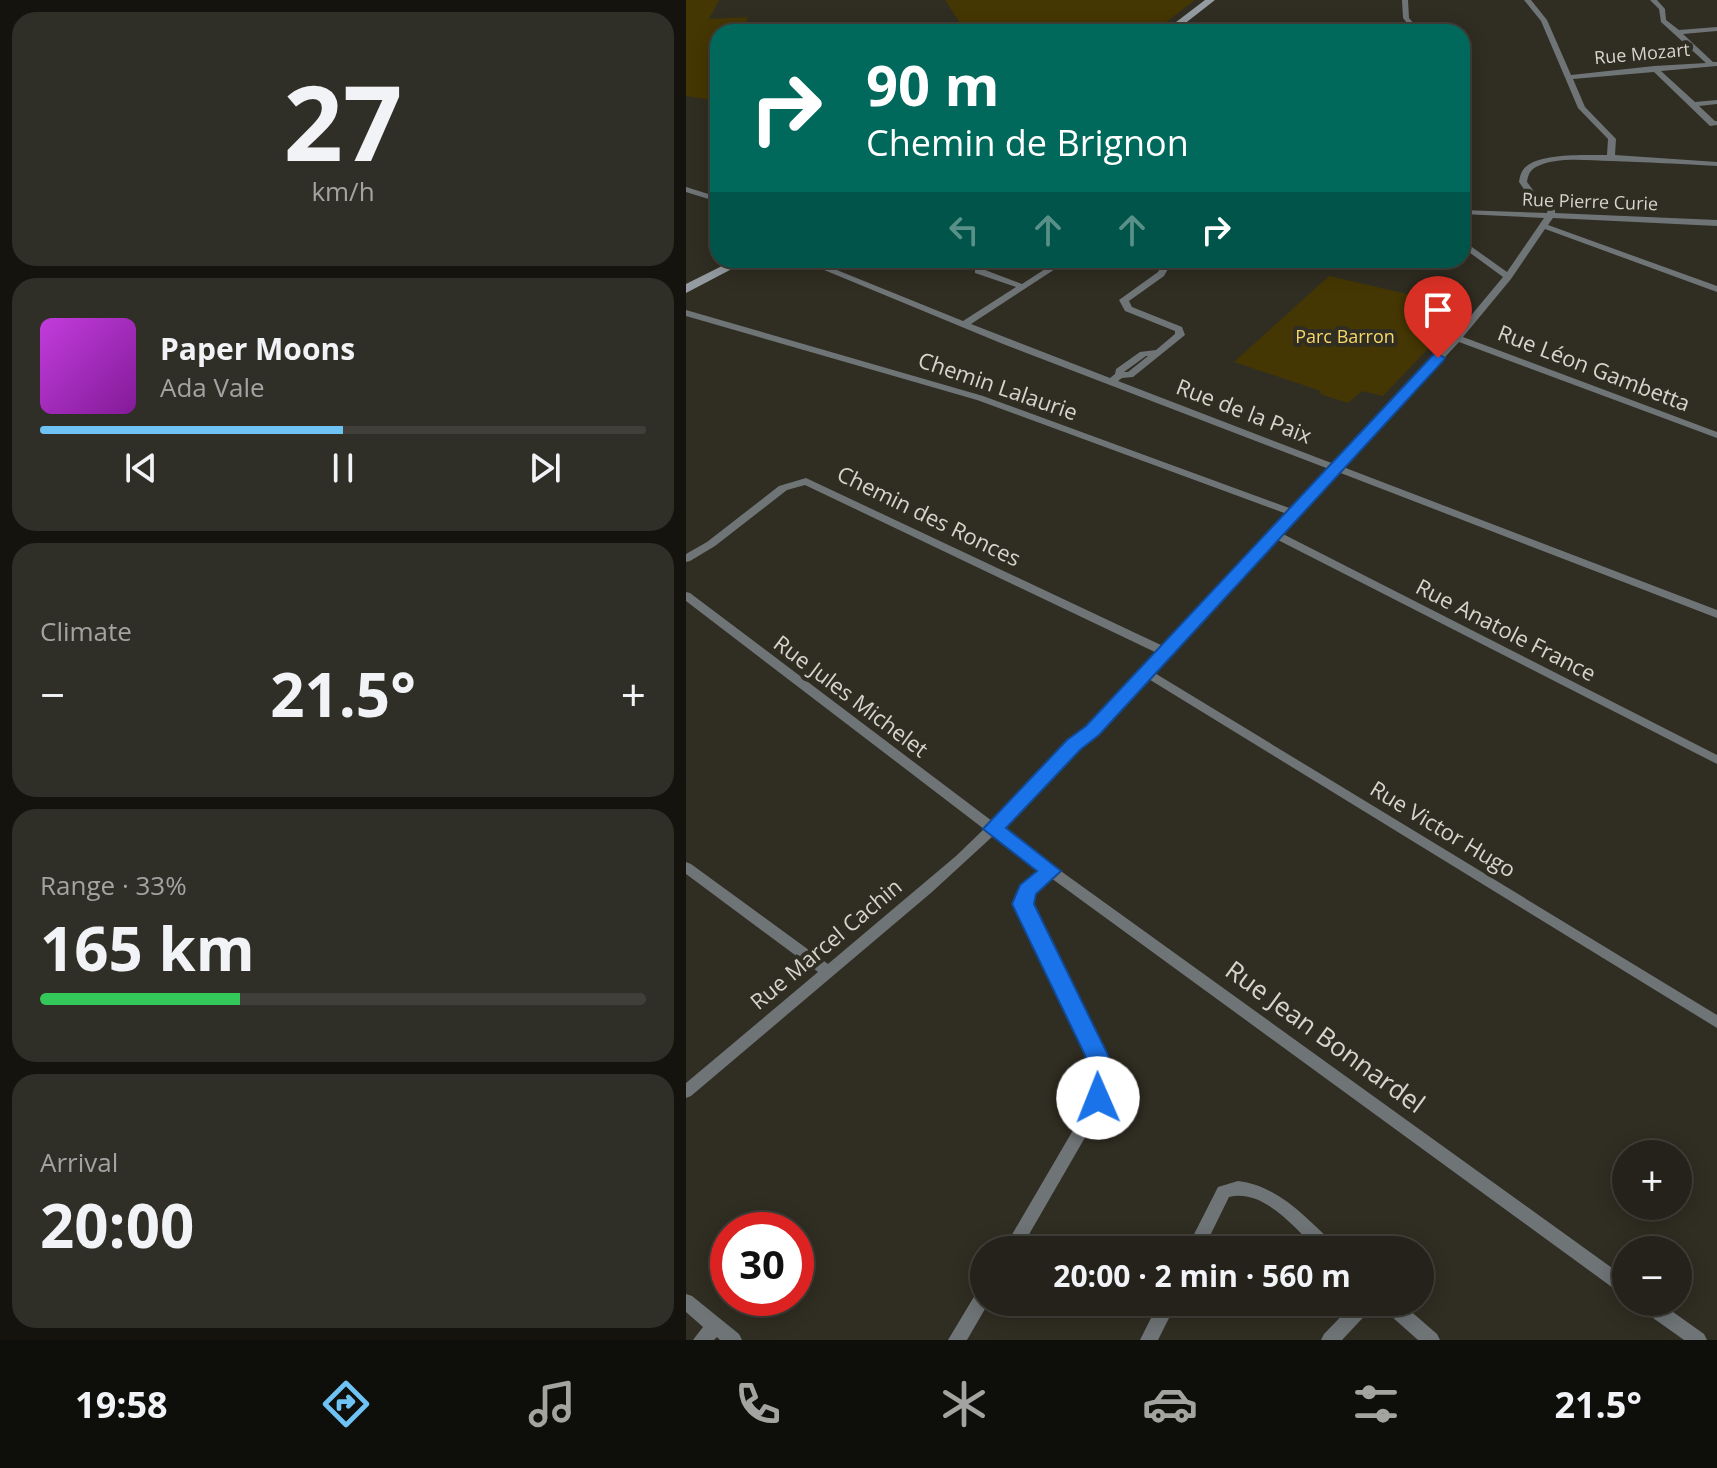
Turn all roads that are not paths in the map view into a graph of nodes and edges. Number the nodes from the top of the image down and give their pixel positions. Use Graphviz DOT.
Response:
graph roads {
  1 [pos="1211,0"];
  2 [pos="1405,0"];
  3 [pos="1527,0"];
  4 [pos="1653,0"];
  5 [pos="1179,24"];
  6 [pos="1411,24"];
  7 [pos="1717,29"];
  8 [pos="1677,32"];
  9 [pos="1717,56"];
  10 [pos="1711,62"];
  11 [pos="1654,68"];
  12 [pos="1569,77"];
  13 [pos="1717,102"];
  14 [pos="1693,104"];
  15 [pos="1717,123"];
  16 [pos="1611,159"];
  17 [pos="1717,164"];
  18 [pos="686,189"];
  19 [pos="710,197"];
  20 [pos="1470,213"];
  21 [pos="1547,221"];
  22 [pos="1717,223"];
  23 [pos="1470,249"];
  24 [pos="727,268"];
  25 [pos="824,268"];
  26 [pos="983,268"];
  27 [pos="1053,268"];
  28 [pos="1164,268"];
  29 [pos="1508,277"];
  30 [pos="1023,287"];
  31 [pos="686,289"];
  32 [pos="1717,289"];
  33 [pos="686,313"];
  34 [pos="965,324"];
  35 [pos="1457,338"];
  36 [pos="1116,379"];
  37 [pos="1717,435"];
  38 [pos="1336,467"];
  39 [pos="1293,513"];
  40 [pos="1276,535"];
  41 [pos="686,559"];
  42 [pos="686,595"];
  43 [pos="1717,614"];
  44 [pos="1166,652"];
  45 [pos="1147,673"];
  46 [pos="1717,760"];
  47 [pos="993,829"];
  48 [pos="686,867"];
  49 [pos="1051,871"];
  50 [pos="827,971"];
  51 [pos="1717,1022"];
  52 [pos="686,1092"];
  53 [pos="1019,1236"];
  54 [pos="1201,1236"];
  55 [pos="1313,1236"];
  56 [pos="1612,1278"];
  57 [pos="686,1302"];
  58 [pos="971,1316"];
  59 [pos="1161,1316"];
  60 [pos="1353,1316"];
  61 [pos="1404,1316"];
  62 [pos="1665,1316"];
  63 [pos="716,1326"];
  64 [pos="702,1340"];
  65 [pos="733,1340"];
  66 [pos="957,1340"];
  67 [pos="1149,1340"];
  68 [pos="1330,1340"];
  69 [pos="1431,1340"];
  70 [pos="1698,1340"];
  1 -- 5 [label="street"];
  2 -- 6 [label="street"];
  3 -- 12 [label="street"];
  4 -- 8 [label="street"];
  7 -- 8 [label="street"];
  8 -- 10 [label="street"];
  9 -- 10 [label="street, Rue Mozart"];
  10 -- 11 [label="street, Rue Mozart"];
  11 -- 12 [label="street, Rue Mozart"];
  11 -- 14 [label="street"];
  12 -- 16 [label="street"];
  13 -- 14 [label="street"];
  14 -- 15 [label="street"];
  16 -- 17 [label="street"];
  16 -- 21 [label="street"];
  18 -- 19 [label="street"];
  20 -- 21 [label="street, Rue Pierre Curie"];
  21 -- 22 [label="street, Rue Pierre Curie"];
  21 -- 29 [label="street, Rue Marcel Cachin"];
  21 -- 32 [label="street"];
  23 -- 29 [label="street"];
  24 -- 31 [label="street"];
  25 -- 34 [label="street, Rue de la Paix"];
  26 -- 30 [label="street"];
  27 -- 30 [label="street"];
  28 -- 36 [label="street"];
  29 -- 35 [label="street, Rue Marcel Cachin"];
  30 -- 34 [label="street"];
  33 -- 39 [label="street, Chemin Lalaurie"];
  34 -- 36 [label="street, Rue de la Paix"];
  35 -- 37 [label="street, Rue Léon Gambetta"];
  35 -- 38 [label="street, Rue Marcel Cachin"];
  36 -- 38 [label="street, Rue de la Paix"];
  38 -- 39 [label="street, Rue Marcel Cachin"];
  38 -- 43 [label="street, Rue de la Paix"];
  39 -- 40 [label="street, Rue Marcel Cachin"];
  40 -- 44 [label="street, Rue Marcel Cachin"];
  40 -- 46 [label="street, Rue Anatole France"];
  41 -- 44 [label="street, Chemin des Ronces"];
  42 -- 47 [label="street, Rue Jules Michelet"];
  44 -- 45 [label="street, Rue Marcel Cachin"];
  45 -- 47 [label="street, Rue Marcel Cachin"];
  45 -- 51 [label="street, Rue Victor Hugo"];
  47 -- 49 [label="street, Rue Jean Bonnardel"];
  47 -- 50 [label="street, Rue Marcel Cachin"];
  48 -- 50 [label="street"];
  49 -- 53 [label="street"];
  49 -- 56 [label="street, Rue Jean Bonnardel"];
  50 -- 52 [label="street, Rue Marcel Cachin"];
  54 -- 55 [label="street"];
  57 -- 63 [label="street"];
  58 -- 66 [label="street"];
  59 -- 67 [label="street"];
  60 -- 68 [label="street"];
  61 -- 69 [label="street"];
  62 -- 70 [label="street"];
  63 -- 64 [label="street"];
  63 -- 65 [label="street"];
}
